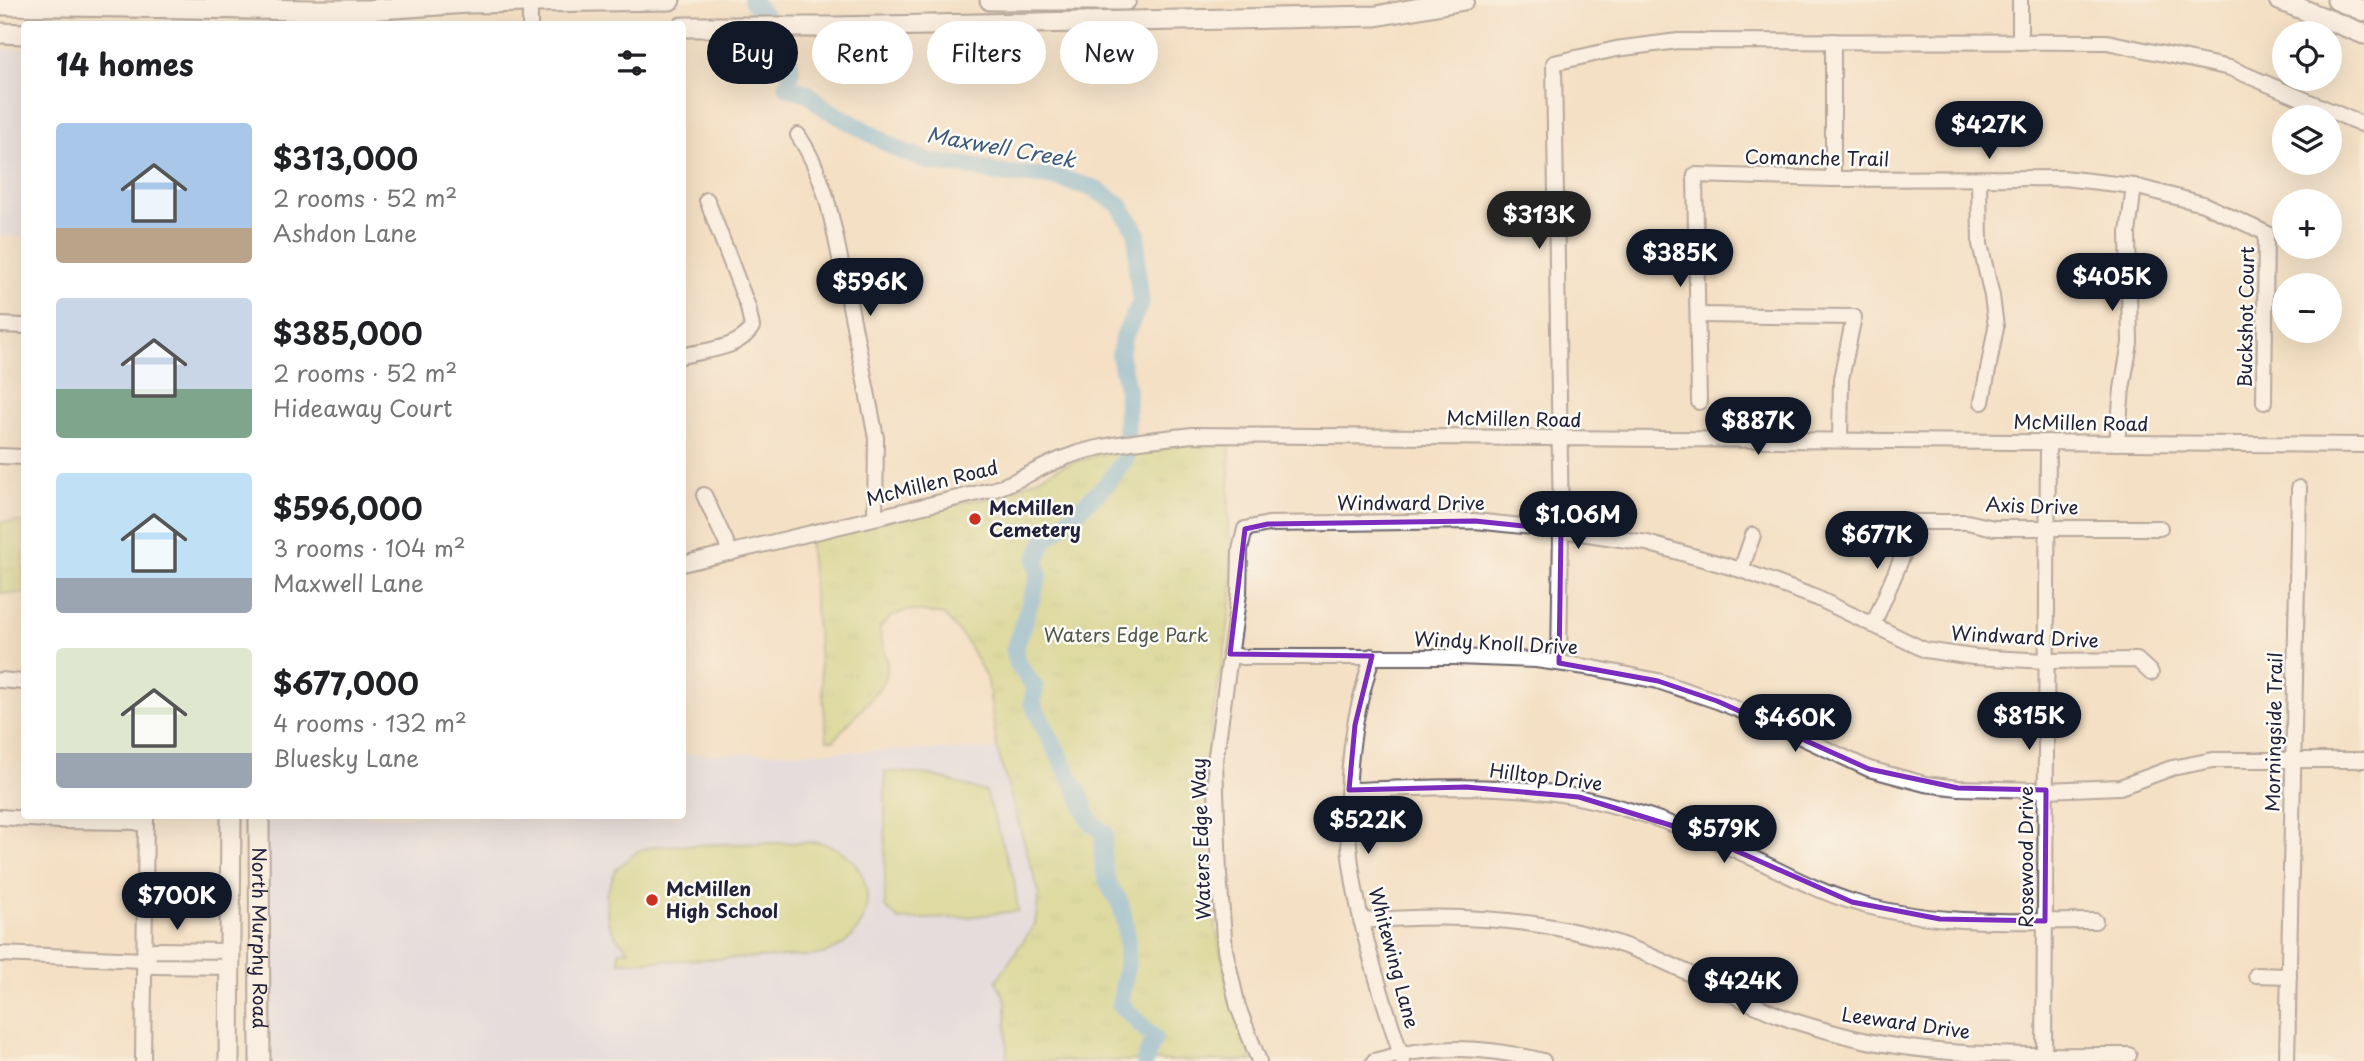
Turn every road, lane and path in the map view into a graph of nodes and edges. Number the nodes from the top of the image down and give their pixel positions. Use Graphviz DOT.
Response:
graph roads {
  1 [pos="670,0"];
  2 [pos="990,0"];
  3 [pos="1079,0"];
  4 [pos="1096,0"];
  5 [pos="1126,0"];
  6 [pos="1464,0"];
  7 [pos="2020,0"];
  8 [pos="2279,0"];
  9 [pos="2337,0"];
  10 [pos="530,1"];
  11 [pos="0,5"];
  12 [pos="244,11"];
  13 [pos="266,11"];
  14 [pos="2364,11"];
  15 [pos="83,15"];
  16 [pos="1087,20"];
  17 [pos="530,21"];
  18 [pos="686,27"];
  19 [pos="0,33"];
  20 [pos="21,34"];
  21 [pos="2364,34"];
  22 [pos="1833,41"];
  23 [pos="2020,42"];
  24 [pos="2364,125"];
  25 [pos="798,135"];
  26 [pos="1833,179"];
  27 [pos="1979,179"];
  28 [pos="2134,186"];
  29 [pos="707,200"];
  30 [pos="2266,233"];
  31 [pos="1698,315"];
  32 [pos="0,325"];
  33 [pos="21,326"];
  34 [pos="686,355"];
  35 [pos="1699,402"];
  36 [pos="1982,402"];
  37 [pos="2264,402"];
  38 [pos="1559,439"];
  39 [pos="1840,440"];
  40 [pos="2048,442"];
  41 [pos="2117,443"];
  42 [pos="2364,445"];
  43 [pos="0,456"];
  44 [pos="21,457"];
  45 [pos="2299,488"];
  46 [pos="704,495"];
  47 [pos="875,517"];
  48 [pos="2160,528"];
  49 [pos="1245,529"];
  50 [pos="2047,529"];
  51 [pos="1561,530"];
  52 [pos="1753,535"];
  53 [pos="731,553"];
  54 [pos="686,563"];
  55 [pos="1741,570"];
  56 [pos="1873,625"];
  57 [pos="1230,654"];
  58 [pos="1372,656"];
  59 [pos="2046,661"];
  60 [pos="1559,663"];
  61 [pos="2151,673"];
  62 [pos="0,680"];
  63 [pos="21,682"];
  64 [pos="2364,760"];
  65 [pos="2293,761"];
  66 [pos="1349,790"];
  67 [pos="2046,790"];
  68 [pos="0,817"];
  69 [pos="21,818"];
  70 [pos="30,819"];
  71 [pos="231,819"];
  72 [pos="259,819"];
  73 [pos="146,820"];
  74 [pos="1361,921"];
  75 [pos="2045,921"];
  76 [pos="2095,921"];
  77 [pos="0,954"];
  78 [pos="229,959"];
  79 [pos="143,960"];
  80 [pos="2256,975"];
  81 [pos="2288,976"];
  82 [pos="2129,1055"];
  83 [pos="1401,1057"];
  84 [pos="2044,1058"];
  85 [pos="143,1061"];
  86 [pos="229,1061"];
  87 [pos="260,1061"];
  88 [pos="1259,1061"];
  89 [pos="1374,1061"];
  90 [pos="1544,1061"];
  91 [pos="2287,1061"];
  1 -- 10 [label="main road"];
  2 -- 3 [label="main road"];
  3 -- 4 [label="main road"];
  3 -- 16 [label="street"];
  4 -- 5 [label="main road"];
  4 -- 16 [label="street"];
  6 -- 16 [label="main road"];
  7 -- 23 [label="street"];
  8 -- 21 [label="main road"];
  9 -- 14 [label="main road"];
  10 -- 13 [label="main road"];
  10 -- 17 [label="street"];
  11 -- 15 [label="main road"];
  12 -- 13 [label="main road"];
  12 -- 15 [label="main road"];
  16 -- 18 [label="main road"];
  19 -- 20 [label="main road"];
  22 -- 23 [label="street"];
  22 -- 26 [label="street"];
  22 -- 38 [label="street"];
  23 -- 24 [label="street"];
  25 -- 47 [label="street"];
  26 -- 27 [label="street, Comanche Trail"];
  26 -- 31 [label="street, Comanche Trail"];
  27 -- 28 [label="street, Comanche Trail"];
  27 -- 36 [label="street"];
  28 -- 30 [label="street, Comanche Trail"];
  28 -- 41 [label="street"];
  29 -- 34 [label="street"];
  30 -- 37 [label="street, Buckshot Court"];
  31 -- 35 [label="street"];
  31 -- 39 [label="street"];
  32 -- 33 [label="street"];
  38 -- 39 [label="street, McMillen Road"];
  38 -- 47 [label="street, McMillen Road"];
  38 -- 51 [label="street"];
  39 -- 40 [label="street, McMillen Road"];
  40 -- 41 [label="street, McMillen Road"];
  40 -- 50 [label="street, Rosewood Drive"];
  41 -- 42 [label="street, McMillen Road"];
  43 -- 44 [label="street"];
  45 -- 65 [label="street, Morningside Trail"];
  46 -- 53 [label="street"];
  47 -- 53 [label="street, McMillen Road"];
  48 -- 50 [label="street, Axis Drive"];
  49 -- 51 [label="street, Windward Drive"];
  49 -- 57 [label="street, Waters Edge Way"];
  50 -- 56 [label="street, Axis Drive"];
  50 -- 59 [label="street, Rosewood Drive"];
  51 -- 55 [label="street, Windward Drive"];
  51 -- 60 [label="street"];
  52 -- 55 [label="street"];
  53 -- 54 [label="street, McMillen Road"];
  55 -- 56 [label="street, Windward Drive"];
  56 -- 59 [label="street, Windward Drive"];
  57 -- 58 [label="street, Windy Knoll Drive"];
  57 -- 88 [label="street, Waters Edge Way"];
  58 -- 60 [label="street, Windy Knoll Drive"];
  58 -- 66 [label="street, Whitewing Lane"];
  59 -- 61 [label="street, Windward Drive"];
  59 -- 67 [label="street, Rosewood Drive"];
  60 -- 67 [label="street, Windy Knoll Drive"];
  62 -- 63 [label="street"];
  64 -- 65 [label="street, Windy Knoll Drive"];
  65 -- 67 [label="street, Windy Knoll Drive"];
  65 -- 81 [label="street, Morningside Trail"];
  66 -- 74 [label="street, Whitewing Lane"];
  66 -- 75 [label="street, Hilltop Drive"];
  67 -- 75 [label="street, Rosewood Drive"];
  68 -- 69 [label="street"];
  70 -- 73 [label="street"];
  71 -- 78 [label="main road, North Murphy Road"];
  72 -- 87 [label="main road, North Murphy Road"];
  73 -- 79 [label="street"];
  74 -- 83 [label="street, Whitewing Lane"];
  74 -- 84 [label="street, Leeward Drive"];
  75 -- 76 [label="street, Hilltop Drive"];
  75 -- 84 [label="street, Rosewood Drive"];
  77 -- 79 [label="street"];
  78 -- 79 [label="street"];
  78 -- 86 [label="main road, North Murphy Road"];
  79 -- 85 [label="street"];
  80 -- 81 [label="street"];
  81 -- 91 [label="street, Morningside Trail"];
  82 -- 84 [label="street, Leeward Drive"];
  83 -- 89 [label="street"];
  83 -- 90 [label="street"];
}
